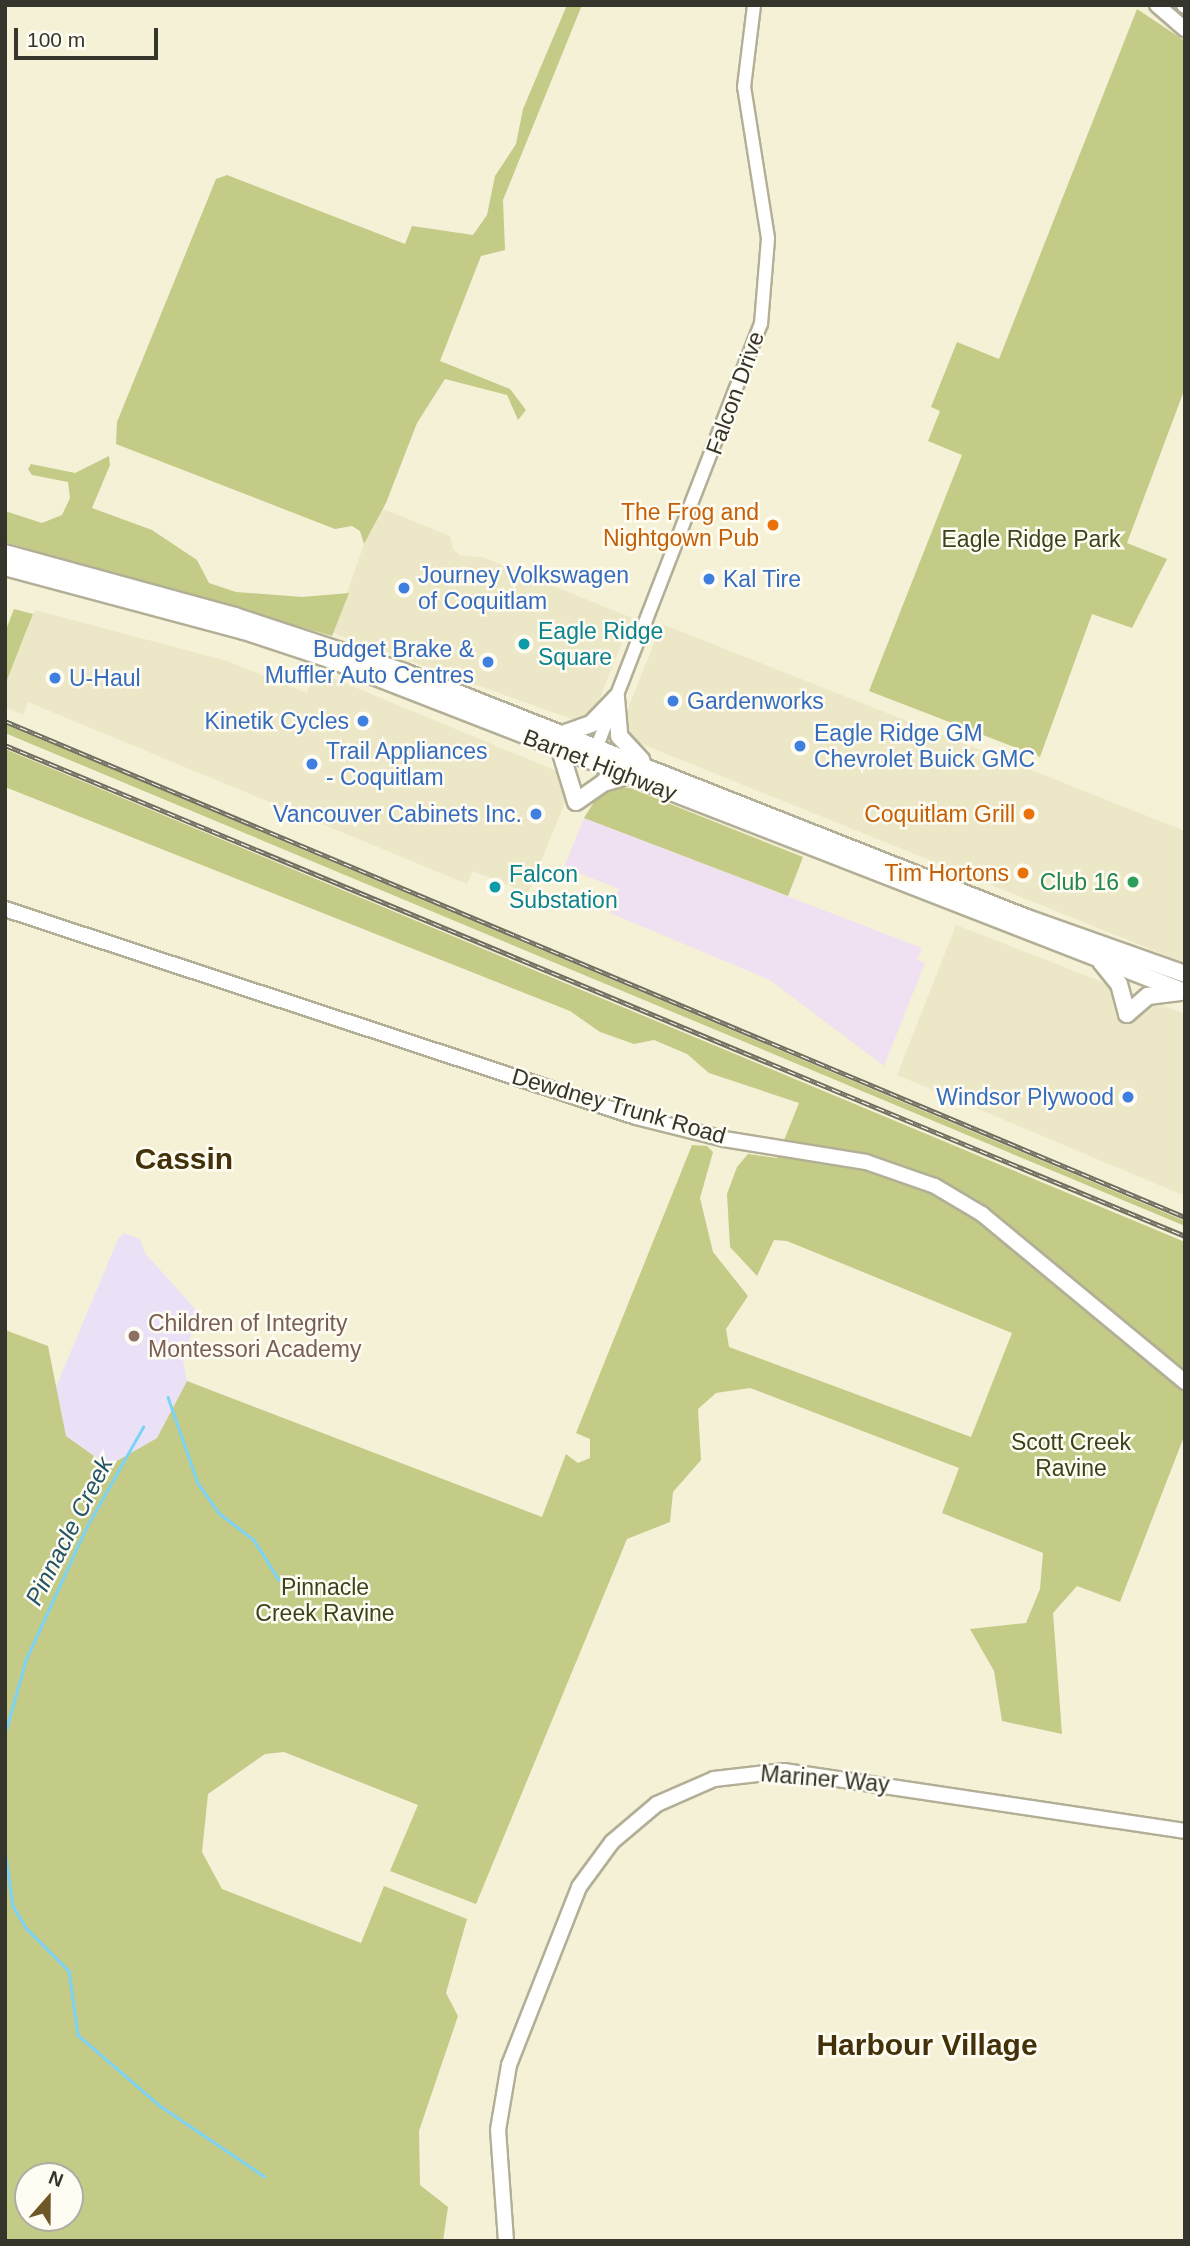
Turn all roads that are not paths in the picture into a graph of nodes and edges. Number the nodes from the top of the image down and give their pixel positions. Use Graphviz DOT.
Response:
graph roads {
  1 [pos="754,5"];
  2 [pos="1157,5"];
  3 [pos="1185,29"];
  4 [pos="5,553"];
  5 [pos="5,567"];
  6 [pos="616,698"];
  7 [pos="565,733"];
  8 [pos="560,750"];
  9 [pos="594,754"];
  10 [pos="645,765"];
  11 [pos="628,776"];
  12 [pos="5,909"];
  13 [pos="1097,958"];
  14 [pos="1160,964"];
  15 [pos="1185,974"];
  16 [pos="1142,975"];
  17 [pos="1185,992"];
  18 [pos="1127,1014"];
  19 [pos="1185,1382"];
  20 [pos="1185,1831"];
  21 [pos="506,2241"];
  1 -- 6 [label="street, Falcon Drive"];
  2 -- 3 [label="main road"];
  4 -- 7 [label="main road, Barnet Highway"];
  5 -- 8 [label="main road, Barnet Highway"];
  6 -- 7 [label="main road"];
  6 -- 9 [label="street, Falcon Drive"];
  6 -- 10 [label="main road"];
  7 -- 9 [label="main road, Barnet Highway"];
  8 -- 9 [label="main road, Barnet Highway"];
  8 -- 11 [label="main road"];
  9 -- 10 [label="main road, Barnet Highway"];
  9 -- 11 [label="main road, Barnet Highway"];
  10 -- 14 [label="main road, Barnet Highway"];
  11 -- 13 [label="main road, Barnet Highway"];
  12 -- 19 [label="main road, Dewdney Trunk Road"];
  13 -- 16 [label="main road, Barnet Highway"];
  13 -- 18 [label="main road"];
  14 -- 15 [label="main road, Barnet Highway"];
  14 -- 16 [label="main road"];
  16 -- 17 [label="main road, Barnet Highway"];
  16 -- 18 [label="main road"];
  17 -- 18 [label="main road"];
  20 -- 21 [label="main road, Mariner Way"];
}
